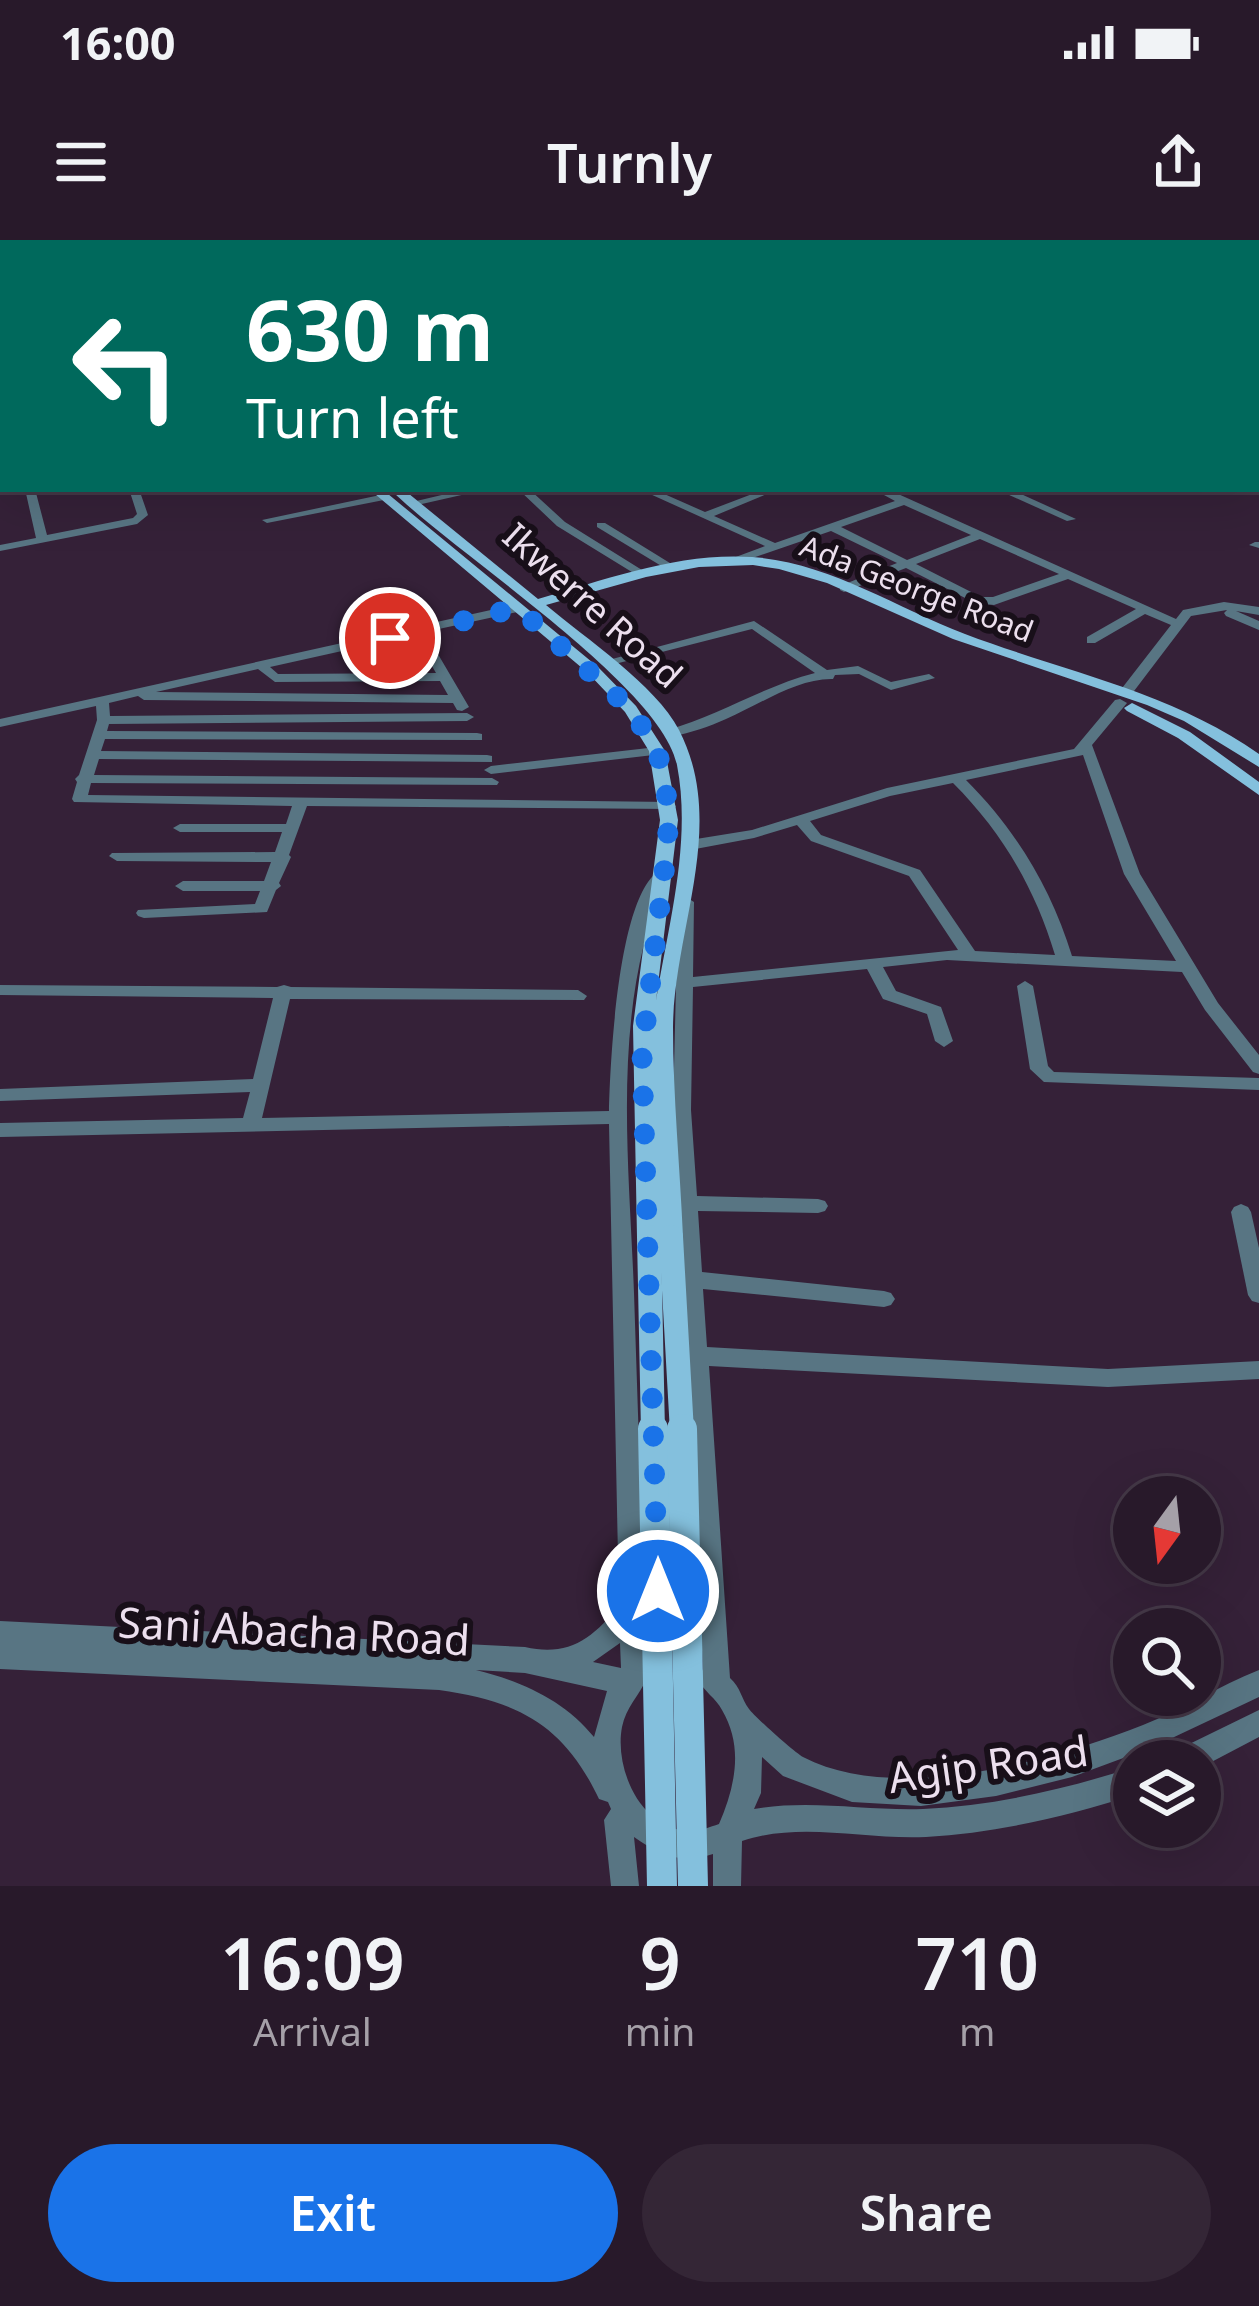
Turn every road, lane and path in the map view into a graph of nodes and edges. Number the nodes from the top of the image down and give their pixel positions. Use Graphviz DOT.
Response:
graph roads {
  1 [pos="31,492"];
  2 [pos="135,492"];
  3 [pos="385,492"];
  4 [pos="468,492"];
  5 [pos="526,492"];
  6 [pos="651,492"];
  7 [pos="766,492"];
  8 [pos="884,492"];
  9 [pos="1007,492"];
  10 [pos="904,501"];
  11 [pos="413,503"];
  12 [pos="706,515"];
  13 [pos="1071,519"];
  14 [pos="267,520"];
  15 [pos="602,526"];
  16 [pos="830,526"];
  17 [pos="980,535"];
  18 [pos="42,539"];
  19 [pos="773,546"];
  20 [pos="0,548"];
  21 [pos="736,560"];
  22 [pos="906,564"];
  23 [pos="672,568"];
  24 [pos="644,575"];
  25 [pos="1069,575"];
  26 [pos="844,588"];
  27 [pos="1214,607"];
  28 [pos="518,608"];
  29 [pos="544,608"];
  30 [pos="1145,609"];
  31 [pos="1259,611"];
  32 [pos="1176,623"];
  33 [pos="1259,626"];
  34 [pos="418,632"];
  35 [pos="1091,640"];
  36 [pos="608,662"];
  37 [pos="262,666"];
  38 [pos="828,676"];
  39 [pos="446,677"];
  40 [pos="929,678"];
  41 [pos="136,693"];
  42 [pos="1123,697"];
  43 [pos="457,698"];
  44 [pos="103,700"];
  45 [pos="467,717"];
  46 [pos="0,722"];
  47 [pos="102,727"];
  48 [pos="672,733"];
  49 [pos="477,737"];
  50 [pos="1088,747"];
  51 [pos="657,751"];
  52 [pos="92,755"];
  53 [pos="1259,762"];
  54 [pos="490,770"];
  55 [pos="954,776"];
  56 [pos="82,779"];
  57 [pos="1259,790"];
  58 [pos="300,805"];
  59 [pos="669,806"];
  60 [pos="492,807"];
  61 [pos="800,819"];
  62 [pos="180,828"];
  63 [pos="292,828"];
  64 [pos="690,844"];
  65 [pos="117,856"];
  66 [pos="283,857"];
  67 [pos="664,866"];
  68 [pos="183,886"];
  69 [pos="273,886"];
  70 [pos="682,892"];
  71 [pos="144,913"];
  72 [pos="971,957"];
  73 [pos="872,962"];
  74 [pos="1065,962"];
  75 [pos="1186,967"];
  76 [pos="685,983"];
  77 [pos="1024,986"];
  78 [pos="0,990"];
  79 [pos="284,990"];
  80 [pos="578,996"];
  81 [pos="944,1041"];
  82 [pos="1259,1068"];
  83 [pos="1259,1084"];
  84 [pos="261,1085"];
  85 [pos="0,1095"];
  86 [pos="618,1118"];
  87 [pos="251,1125"];
  88 [pos="0,1130"];
  89 [pos="688,1203"];
  90 [pos="818,1206"];
  91 [pos="1241,1213"];
  92 [pos="660,1237"];
  93 [pos="694,1280"];
  94 [pos="1259,1294"];
  95 [pos="884,1299"];
  96 [pos="700,1356"];
  97 [pos="1259,1370"];
  98 [pos="630,1611"];
  99 [pos="0,1633"];
  100 [pos="0,1656"];
  101 [pos="548,1664"];
  102 [pos="631,1680"];
  103 [pos="716,1682"];
  104 [pos="1259,1683"];
  105 [pos="741,1716"];
  106 [pos="1259,1723"];
  107 [pos="1221,1743"];
  108 [pos="1113,1785"];
  109 [pos="613,1802"];
  110 [pos="730,1833"];
  111 [pos="625,1886"];
  112 [pos="662,1886"];
  113 [pos="694,1886"];
  114 [pos="727,1886"];
  1 -- 18 [label="street"];
  2 -- 18 [label="street"];
  3 -- 11 [label="main road, Ikwerre Road"];
  3 -- 14 [label="street"];
  3 -- 28 [label="main road, Ikwerre Road"];
  4 -- 11 [label="street"];
  5 -- 24 [label="street"];
  6 -- 12 [label="street"];
  7 -- 12 [label="street"];
  8 -- 10 [label="street"];
  9 -- 13 [label="street"];
  10 -- 16 [label="street"];
  10 -- 17 [label="street"];
  11 -- 29 [label="main road, Ikwerre Road"];
  12 -- 19 [label="street"];
  15 -- 23 [label="street"];
  16 -- 19 [label="street"];
  16 -- 22 [label="street"];
  17 -- 22 [label="street"];
  17 -- 25 [label="street"];
  18 -- 20 [label="street"];
  19 -- 21 [label="street"];
  21 -- 23 [label="main road, Ada George Road"];
  21 -- 26 [label="main road, Ada George Road"];
  22 -- 25 [label="street"];
  22 -- 26 [label="street"];
  23 -- 24 [label="main road, Ada George Road"];
  24 -- 29 [label="main road, Ada George Road"];
  25 -- 30 [label="street"];
  26 -- 42 [label="main road, Ada George Road"];
  27 -- 31 [label="street"];
  27 -- 32 [label="street"];
  27 -- 33 [label="street"];
  28 -- 34 [label="street"];
  28 -- 51 [label="main road, Ikwerre Road"];
  29 -- 36 [label="main road, Ikwerre Road"];
  29 -- 42 [label="main road, Ada George Road"];
  30 -- 32 [label="street"];
  30 -- 35 [label="street"];
  32 -- 42 [label="street"];
  34 -- 37 [label="street"];
  34 -- 39 [label="street"];
  36 -- 38 [label="street"];
  36 -- 48 [label="main road, Ikwerre Road"];
  37 -- 39 [label="street"];
  37 -- 41 [label="street"];
  38 -- 40 [label="street"];
  38 -- 48 [label="street"];
  39 -- 43 [label="street"];
  41 -- 43 [label="street"];
  41 -- 44 [label="street"];
  42 -- 50 [label="street"];
  42 -- 53 [label="main road, Ada George Road"];
  42 -- 57 [label="main road, Ada George Road"];
  43 -- 45 [label="street"];
  44 -- 46 [label="street"];
  44 -- 47 [label="street"];
  45 -- 47 [label="street"];
  45 -- 49 [label="street"];
  47 -- 49 [label="street"];
  47 -- 52 [label="street"];
  48 -- 64 [label="main road, Ikwerre Road"];
  49 -- 54 [label="street"];
  50 -- 55 [label="street"];
  50 -- 75 [label="street"];
  51 -- 54 [label="street"];
  51 -- 59 [label="main road, Ikwerre Road"];
  52 -- 54 [label="street"];
  52 -- 56 [label="street"];
  54 -- 56 [label="street"];
  54 -- 60 [label="street"];
  55 -- 61 [label="street"];
  55 -- 74 [label="street"];
  56 -- 58 [label="street"];
  58 -- 60 [label="street"];
  58 -- 63 [label="street"];
  59 -- 60 [label="street"];
  59 -- 67 [label="main road, Ikwerre Road"];
  61 -- 64 [label="street"];
  61 -- 72 [label="street"];
  62 -- 63 [label="street"];
  63 -- 66 [label="street"];
  64 -- 70 [label="main road, Ikwerre Road"];
  65 -- 66 [label="street"];
  66 -- 69 [label="street"];
  67 -- 86 [label="street"];
  67 -- 92 [label="main road, Ikwerre Road"];
  68 -- 69 [label="street"];
  69 -- 71 [label="street"];
  70 -- 76 [label="street"];
  70 -- 92 [label="main road, Ikwerre Road"];
  72 -- 73 [label="street"];
  72 -- 74 [label="street"];
  73 -- 76 [label="street"];
  73 -- 81 [label="street"];
  74 -- 75 [label="street"];
  75 -- 82 [label="street"];
  76 -- 89 [label="street"];
  77 -- 83 [label="street"];
  78 -- 79 [label="street"];
  79 -- 80 [label="street"];
  79 -- 84 [label="street"];
  84 -- 85 [label="street"];
  84 -- 87 [label="street"];
  86 -- 87 [label="street"];
  86 -- 98 [label="street"];
  87 -- 88 [label="street"];
  89 -- 90 [label="street"];
  89 -- 93 [label="street"];
  91 -- 94 [label="street"];
  92 -- 112 [label="main road, Ikwerre Road, bridge"];
  92 -- 113 [label="main road, Ikwerre Road, bridge"];
  93 -- 95 [label="street"];
  93 -- 96 [label="street"];
  96 -- 97 [label="street"];
  96 -- 103 [label="street"];
  98 -- 101 [label="street"];
  98 -- 102 [label="street"];
  99 -- 101 [label="street, Sani Abacha Road"];
  100 -- 109 [label="street, Sani Abacha Road"];
  101 -- 102 [label="street, Sani Abacha Road"];
  102 -- 103 [label="street"];
  102 -- 109 [label="street"];
  103 -- 105 [label="street"];
  104 -- 105 [label="street, Agip Road"];
  105 -- 110 [label="street"];
  106 -- 107 [label="street"];
  108 -- 110 [label="street, Agip Road"];
  109 -- 110 [label="street"];
  109 -- 111 [label="street"];
  110 -- 114 [label="street"];
}
